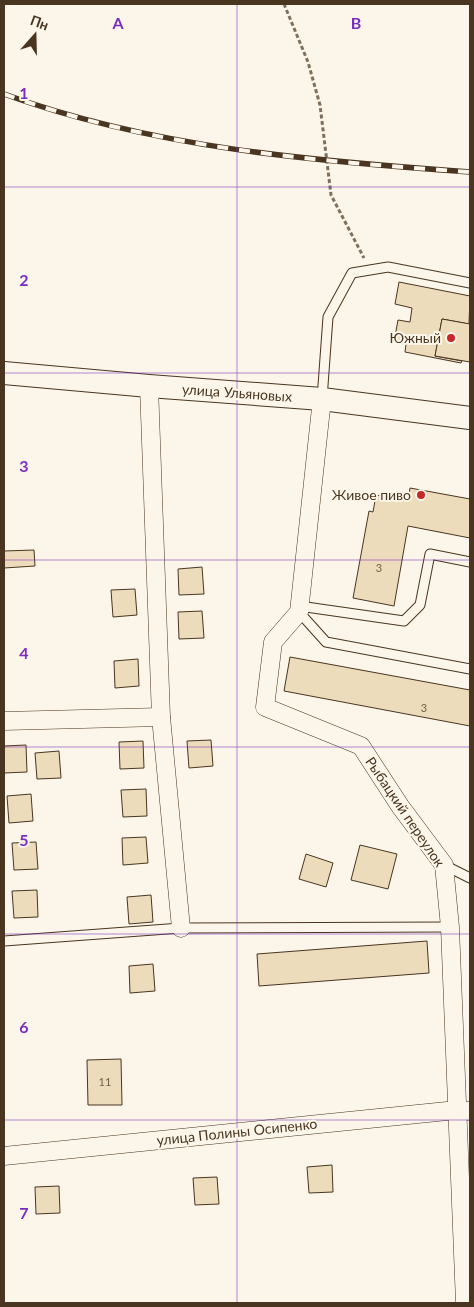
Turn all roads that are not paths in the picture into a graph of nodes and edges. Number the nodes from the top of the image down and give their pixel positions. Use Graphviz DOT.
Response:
graph roads {
  1 [pos="470,283"];
  2 [pos="4,372"];
  3 [pos="149,386"];
  4 [pos="322,399"];
  5 [pos="470,418"];
  6 [pos="470,562"];
  7 [pos="299,609"];
  8 [pos="470,669"];
  9 [pos="161,717"];
  10 [pos="4,721"];
  11 [pos="444,865"];
  12 [pos="470,878"];
  13 [pos="450,927"];
  14 [pos="181,928"];
  15 [pos="4,941"];
  16 [pos="464,1110"];
  17 [pos="4,1156"];
  18 [pos="465,1303"];
  1 -- 4 [label="lane"];
  2 -- 3 [label="street, улица Ульяновых"];
  3 -- 4 [label="street, улица Ульяновых"];
  3 -- 9 [label="street"];
  4 -- 5 [label="street, улица Ульяновых"];
  4 -- 7 [label="street"];
  6 -- 7 [label="lane"];
  7 -- 8 [label="lane"];
  7 -- 11 [label="street, Рыбацкий переулок"];
  9 -- 10 [label="street"];
  9 -- 14 [label="street"];
  11 -- 12 [label="lane"];
  11 -- 13 [label="street, Рыбацкий переулок"];
  13 -- 14 [label="lane"];
  13 -- 16 [label="street, Рыбацкий переулок"];
  14 -- 15 [label="lane"];
  16 -- 17 [label="street, улица Полины Осипенко"];
  16 -- 18 [label="street, Рыбацкий переулок"];
}
